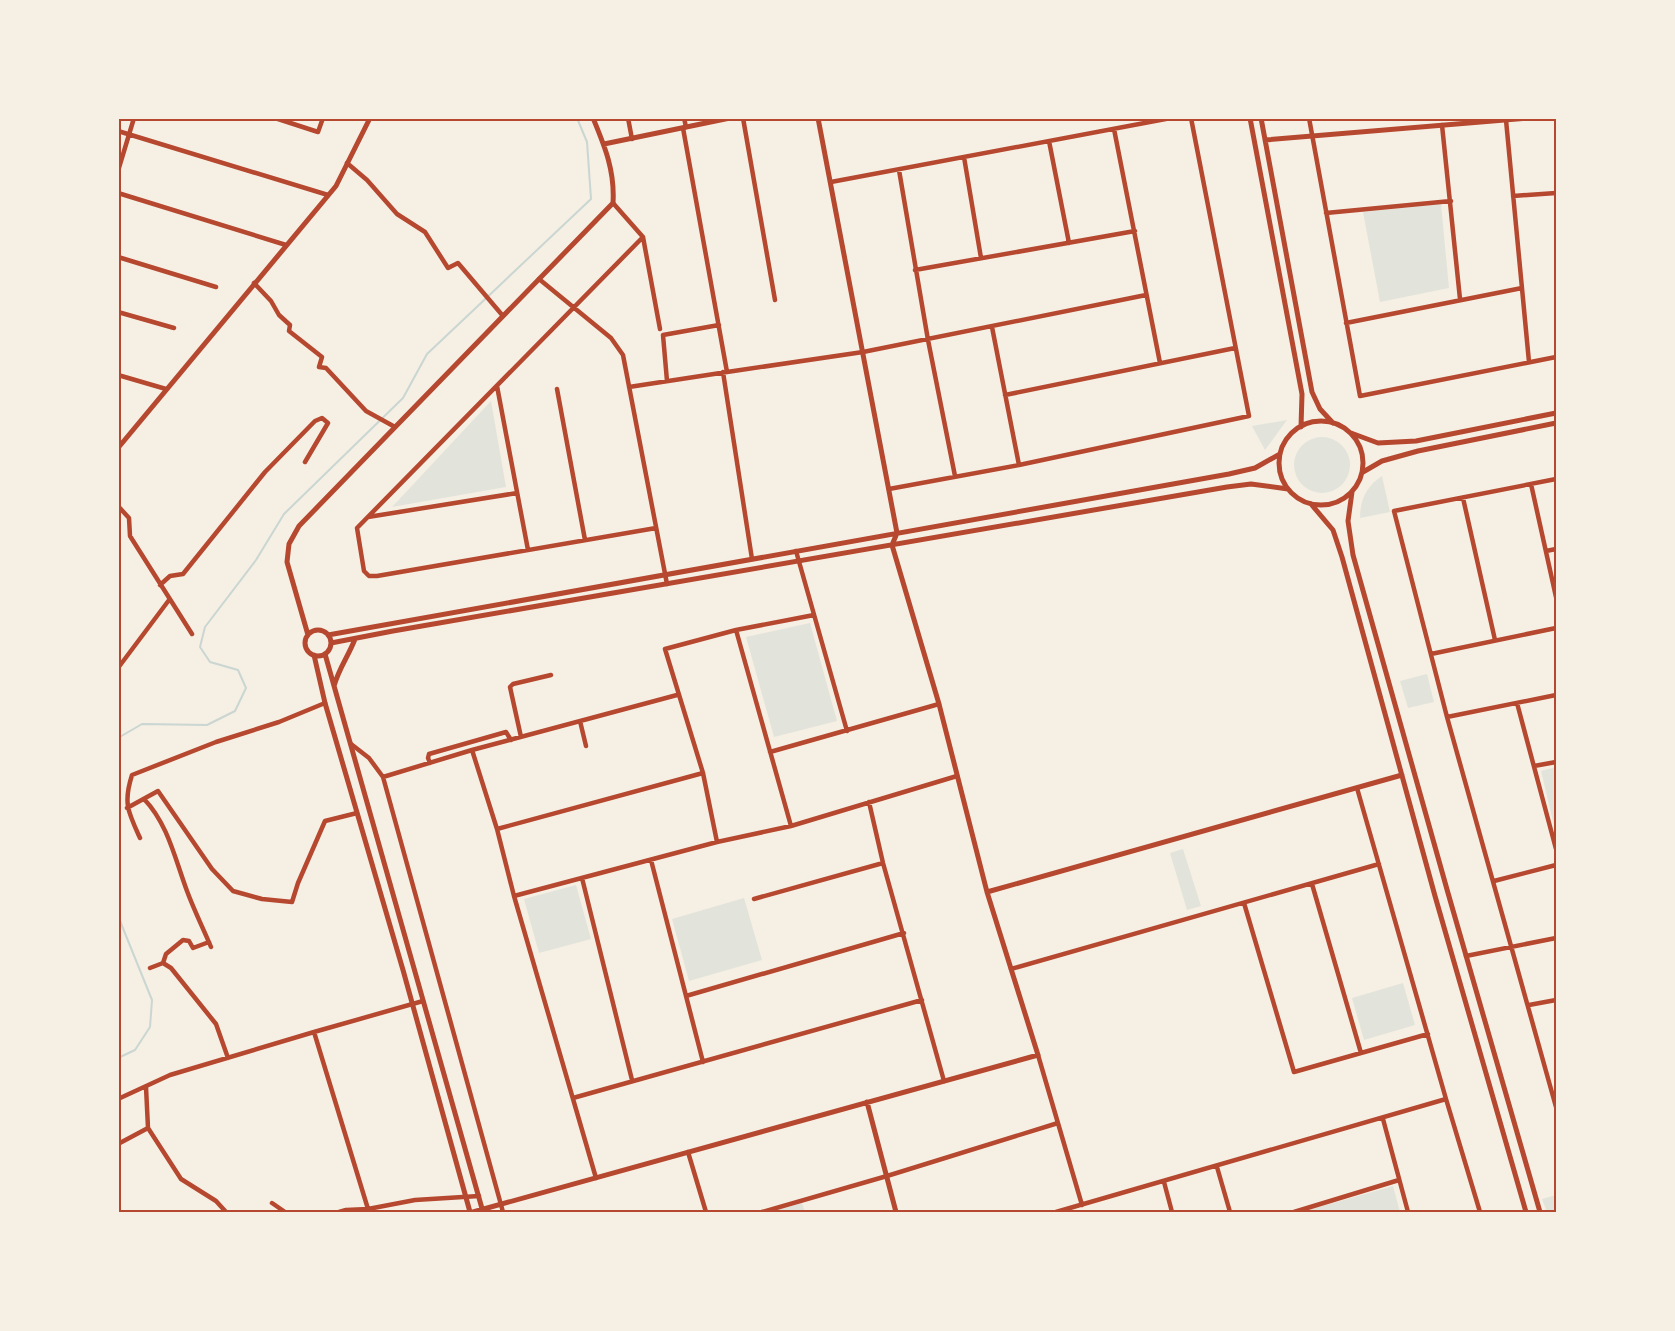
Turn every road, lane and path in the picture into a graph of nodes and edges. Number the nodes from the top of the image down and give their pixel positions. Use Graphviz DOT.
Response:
graph roads {
  1 [pos="134,118"];
  2 [pos="275,118"];
  3 [pos="323,118"];
  4 [pos="370,118"];
  5 [pos="593,118"];
  6 [pos="628,118"];
  7 [pos="684,118"];
  8 [pos="730,118"];
  9 [pos="743,118"];
  10 [pos="818,118"];
  11 [pos="1171,118"];
  12 [pos="1191,118"];
  13 [pos="1250,118"];
  14 [pos="1261,118"];
  15 [pos="1309,118"];
  16 [pos="1530,118"];
  17 [pos="1506,120"];
  18 [pos="1442,125"];
  19 [pos="684,127"];
  20 [pos="1114,129"];
  21 [pos="118,131"];
  22 [pos="129,134"];
  23 [pos="1312,136"];
  24 [pos="632,139"];
  25 [pos="1265,140"];
  26 [pos="1049,141"];
  27 [pos="604,144"];
  28 [pos="964,158"];
  29 [pos="347,163"];
  30 [pos="899,170"];
  31 [pos="118,171"];
  32 [pos="831,182"];
  33 [pos="118,193"];
  34 [pos="1557,193"];
  35 [pos="328,195"];
  36 [pos="1513,196"];
  37 [pos="1451,201"];
  38 [pos="613,203"];
  39 [pos="1326,213"];
  40 [pos="1136,231"];
  41 [pos="643,237"];
  42 [pos="1069,243"];
  43 [pos="286,245"];
  44 [pos="118,257"];
  45 [pos="981,258"];
  46 [pos="915,270"];
  47 [pos="539,279"];
  48 [pos="254,284"];
  49 [pos="216,287"];
  50 [pos="1522,288"];
  51 [pos="1146,296"];
  52 [pos="1460,299"];
  53 [pos="775,300"];
  54 [pos="573,307"];
  55 [pos="118,312"];
  56 [pos="503,316"];
  57 [pos="1346,323"];
  58 [pos="719,325"];
  59 [pos="992,327"];
  60 [pos="174,328"];
  61 [pos="660,329"];
  62 [pos="928,340"];
  63 [pos="1235,348"];
  64 [pos="863,352"];
  65 [pos="1557,357"];
  66 [pos="1160,363"];
  67 [pos="1529,363"];
  68 [pos="725,372"];
  69 [pos="118,375"];
  70 [pos="667,381"];
  71 [pos="496,386"];
  72 [pos="629,387"];
  73 [pos="557,388"];
  74 [pos="166,389"];
  75 [pos="1005,395"];
  76 [pos="1557,413"];
  77 [pos="1333,423"];
  78 [pos="1557,423"];
  79 [pos="395,427"];
  80 [pos="1301,427"];
  81 [pos="1349,432"];
  82 [pos="118,448"];
  83 [pos="1280,454"];
  84 [pos="305,462"];
  85 [pos="1019,465"];
  86 [pos="1362,472"];
  87 [pos="955,476"];
  88 [pos="1557,479"];
  89 [pos="1531,484"];
  90 [pos="889,489"];
  91 [pos="1288,489"];
  92 [pos="1352,492"];
  93 [pos="517,493"];
  94 [pos="1463,498"];
  95 [pos="1311,504"];
  96 [pos="118,506"];
  97 [pos="368,517"];
  98 [pos="656,528"];
  99 [pos="897,533"];
  100 [pos="585,540"];
  101 [pos="892,545"];
  102 [pos="1557,549"];
  103 [pos="528,550"];
  104 [pos="796,551"];
  105 [pos="1546,551"];
  106 [pos="752,559"];
  107 [pos="799,561"];
  108 [pos="665,574"];
  109 [pos="667,584"];
  110 [pos="160,585"];
  111 [pos="1557,597"];
  112 [pos="169,600"];
  113 [pos="814,615"];
  114 [pos="1557,628"];
  115 [pos="736,630"];
  116 [pos="192,634"];
  117 [pos="328,634"];
  118 [pos="308,635"];
  119 [pos="355,639"];
  120 [pos="1495,640"];
  121 [pos="331,643"];
  122 [pos="325,654"];
  123 [pos="1431,654"];
  124 [pos="314,655"];
  125 [pos="118,668"];
  126 [pos="551,675"];
  127 [pos="333,688"];
  128 [pos="677,695"];
  129 [pos="1557,695"];
  130 [pos="325,703"];
  131 [pos="1517,703"];
  132 [pos="939,704"];
  133 [pos="1447,717"];
  134 [pos="580,721"];
  135 [pos="848,732"];
  136 [pos="521,737"];
  137 [pos="511,740"];
  138 [pos="350,744"];
  139 [pos="586,746"];
  140 [pos="472,750"];
  141 [pos="770,752"];
  142 [pos="1557,762"];
  143 [pos="430,763"];
  144 [pos="1534,766"];
  145 [pos="703,773"];
  146 [pos="1402,775"];
  147 [pos="957,776"];
  148 [pos="383,777"];
  149 [pos="1357,788"];
  150 [pos="144,799"];
  151 [pos="869,802"];
  152 [pos="127,808"];
  153 [pos="357,813"];
  154 [pos="790,826"];
  155 [pos="497,829"];
  156 [pos="140,838"];
  157 [pos="717,842"];
  158 [pos="1557,849"];
  159 [pos="651,860"];
  160 [pos="883,863"];
  161 [pos="1379,864"];
  162 [pos="1557,865"];
  163 [pos="582,878"];
  164 [pos="1494,881"];
  165 [pos="1312,884"];
  166 [pos="987,892"];
  167 [pos="514,896"];
  168 [pos="754,899"];
  169 [pos="1244,903"];
  170 [pos="904,933"];
  171 [pos="1557,938"];
  172 [pos="1512,947"];
  173 [pos="1466,956"];
  174 [pos="163,963"];
  175 [pos="150,968"];
  176 [pos="1011,969"];
  177 [pos="686,996"];
  178 [pos="922,1000"];
  179 [pos="1557,1000"];
  180 [pos="423,1001"];
  181 [pos="412,1004"];
  182 [pos="1529,1005"];
  183 [pos="314,1032"];
  184 [pos="1428,1034"];
  185 [pos="1361,1053"];
  186 [pos="1038,1055"];
  187 [pos="228,1058"];
  188 [pos="703,1062"];
  189 [pos="632,1080"];
  190 [pos="944,1081"];
  191 [pos="146,1087"];
  192 [pos="573,1098"];
  193 [pos="118,1099"];
  194 [pos="1446,1099"];
  195 [pos="867,1102"];
  196 [pos="1557,1107"];
  197 [pos="1383,1119"];
  198 [pos="1058,1123"];
  199 [pos="148,1128"];
  200 [pos="118,1144"];
  201 [pos="688,1152"];
  202 [pos="1217,1167"];
  203 [pos="887,1176"];
  204 [pos="596,1178"];
  205 [pos="1399,1180"];
  206 [pos="1164,1182"];
  207 [pos="479,1196"];
  208 [pos="465,1198"];
  209 [pos="272,1203"];
  210 [pos="501,1204"];
  211 [pos="1082,1205"];
  212 [pos="368,1209"];
  213 [pos="483,1211"];
  214 [pos="226,1212"];
  215 [pos="285,1212"];
  216 [pos="339,1212"];
  217 [pos="471,1212"];
  218 [pos="503,1212"];
  219 [pos="706,1212"];
  220 [pos="762,1212"];
  221 [pos="896,1212"];
  222 [pos="1056,1212"];
  223 [pos="1173,1212"];
  224 [pos="1230,1212"];
  225 [pos="1294,1212"];
  226 [pos="1408,1212"];
  227 [pos="1480,1212"];
  228 [pos="1526,1212"];
  229 [pos="1540,1212"];
  1 -- 22 [label="street"];
  2 -- 3 [label="street"];
  4 -- 29 [label="street"];
  5 -- 27 [label="street"];
  6 -- 24 [label="street"];
  7 -- 19 [label="street"];
  8 -- 19 [label="street"];
  9 -- 53 [label="street"];
  10 -- 32 [label="street"];
  11 -- 20 [label="street"];
  12 -- 63 [label="street"];
  13 -- 80 [label="street"];
  14 -- 25 [label="street"];
  15 -- 23 [label="street"];
  16 -- 17 [label="street"];
  17 -- 18 [label="street"];
  17 -- 36 [label="street"];
  18 -- 23 [label="street"];
  18 -- 37 [label="street"];
  19 -- 24 [label="street"];
  19 -- 58 [label="street"];
  20 -- 26 [label="street"];
  20 -- 40 [label="street"];
  21 -- 22 [label="street"];
  22 -- 31 [label="street"];
  22 -- 35 [label="street"];
  23 -- 25 [label="street"];
  23 -- 39 [label="street"];
  24 -- 27 [label="street"];
  25 -- 77 [label="street"];
  26 -- 28 [label="street"];
  26 -- 42 [label="street"];
  27 -- 38 [label="street"];
  28 -- 30 [label="street"];
  28 -- 45 [label="street"];
  29 -- 35 [label="street"];
  29 -- 56 [label="street"];
  30 -- 32 [label="street"];
  30 -- 46 [label="street"];
  32 -- 64 [label="street"];
  33 -- 43 [label="street"];
  34 -- 36 [label="street"];
  35 -- 43 [label="street"];
  36 -- 50 [label="street"];
  37 -- 39 [label="street"];
  37 -- 52 [label="street"];
  38 -- 41 [label="street"];
  38 -- 47 [label="street"];
  39 -- 57 [label="street"];
  40 -- 42 [label="street"];
  40 -- 51 [label="street"];
  41 -- 54 [label="street"];
  41 -- 61 [label="street"];
  42 -- 45 [label="street"];
  43 -- 48 [label="street"];
  44 -- 49 [label="street"];
  45 -- 46 [label="street"];
  46 -- 62 [label="street"];
  47 -- 54 [label="street"];
  47 -- 56 [label="street"];
  48 -- 74 [label="street"];
  48 -- 79 [label="street"];
  50 -- 52 [label="street"];
  50 -- 67 [label="street"];
  51 -- 59 [label="street"];
  51 -- 66 [label="street"];
  52 -- 57 [label="street"];
  54 -- 71 [label="street"];
  54 -- 72 [label="street"];
  55 -- 60 [label="street"];
  56 -- 79 [label="street"];
  57 -- 67 [label="street"];
  58 -- 68 [label="street"];
  58 -- 70 [label="street"];
  59 -- 62 [label="street"];
  59 -- 75 [label="street"];
  62 -- 64 [label="street"];
  62 -- 87 [label="street"];
  63 -- 66 [label="street"];
  63 -- 85 [label="street"];
  64 -- 68 [label="street"];
  64 -- 90 [label="street"];
  65 -- 67 [label="street"];
  66 -- 75 [label="street"];
  68 -- 70 [label="street"];
  68 -- 106 [label="street"];
  69 -- 74 [label="street"];
  70 -- 72 [label="street"];
  71 -- 93 [label="street"];
  71 -- 97 [label="street"];
  72 -- 98 [label="street"];
  73 -- 100 [label="street"];
  74 -- 82 [label="street"];
  75 -- 85 [label="street"];
  76 -- 81 [label="street"];
  77 -- 80 [label="street"];
  77 -- 81 [label="street"];
  78 -- 86 [label="street"];
  79 -- 118 [label="street"];
  80 -- 83 [label="street"];
  81 -- 86 [label="street"];
  83 -- 91 [label="street"];
  83 -- 99 [label="street"];
  84 -- 110 [label="street"];
  85 -- 87 [label="street"];
  86 -- 92 [label="street"];
  87 -- 90 [label="street"];
  88 -- 89 [label="street"];
  89 -- 94 [label="street"];
  89 -- 105 [label="street"];
  90 -- 99 [label="street"];
  91 -- 95 [label="street"];
  91 -- 101 [label="street"];
  92 -- 95 [label="street"];
  92 -- 173 [label="street"];
  93 -- 97 [label="street"];
  93 -- 103 [label="street"];
  94 -- 120 [label="street"];
  94 -- 123 [label="street"];
  95 -- 146 [label="street"];
  96 -- 110 [label="street"];
  97 -- 103 [label="street"];
  98 -- 100 [label="street"];
  98 -- 108 [label="street"];
  99 -- 101 [label="street"];
  99 -- 104 [label="street"];
  100 -- 103 [label="street"];
  101 -- 107 [label="street"];
  101 -- 132 [label="street"];
  102 -- 105 [label="street"];
  104 -- 106 [label="street"];
  104 -- 107 [label="street"];
  105 -- 111 [label="street"];
  106 -- 108 [label="street"];
  107 -- 109 [label="street"];
  107 -- 113 [label="street"];
  108 -- 109 [label="street"];
  108 -- 117 [label="street"];
  109 -- 119 [label="street"];
  110 -- 112 [label="street"];
  112 -- 116 [label="street"];
  112 -- 125 [label="street"];
  113 -- 115 [label="street"];
  113 -- 135 [label="street"];
  114 -- 120 [label="street"];
  115 -- 128 [label="street"];
  115 -- 141 [label="street"];
  117 -- 118 [label="street"];
  117 -- 121 [label="street"];
  118 -- 124 [label="street"];
  119 -- 121 [label="street"];
  119 -- 127 [label="street"];
  120 -- 123 [label="street"];
  121 -- 122 [label="street"];
  122 -- 124 [label="street"];
  122 -- 127 [label="street"];
  123 -- 133 [label="street"];
  124 -- 130 [label="street"];
  126 -- 136 [label="street"];
  127 -- 138 [label="street"];
  128 -- 134 [label="street"];
  128 -- 145 [label="street"];
  129 -- 131 [label="street"];
  130 -- 152 [label="street"];
  130 -- 153 [label="street"];
  131 -- 133 [label="street"];
  131 -- 144 [label="street"];
  132 -- 135 [label="street"];
  132 -- 147 [label="street"];
  133 -- 164 [label="street"];
  134 -- 136 [label="street"];
  134 -- 139 [label="street"];
  135 -- 141 [label="street"];
  136 -- 137 [label="street"];
  137 -- 140 [label="street"];
  137 -- 143 [label="street"];
  138 -- 148 [label="street"];
  138 -- 180 [label="street"];
  140 -- 143 [label="street"];
  140 -- 155 [label="street"];
  141 -- 154 [label="street"];
  142 -- 144 [label="street"];
  143 -- 148 [label="street"];
  144 -- 158 [label="street"];
  145 -- 155 [label="street"];
  145 -- 157 [label="street"];
  146 -- 149 [label="street"];
  146 -- 228 [label="street"];
  147 -- 151 [label="street"];
  147 -- 166 [label="street"];
  148 -- 210 [label="street"];
  149 -- 161 [label="street"];
  149 -- 166 [label="street"];
  150 -- 152 [label="street"];
  150 -- 153 [label="street"];
  150 -- 174 [label="street"];
  151 -- 154 [label="street"];
  151 -- 160 [label="street"];
  152 -- 156 [label="street"];
  153 -- 181 [label="street"];
  154 -- 157 [label="street"];
  155 -- 167 [label="street"];
  157 -- 159 [label="street"];
  159 -- 163 [label="street"];
  159 -- 177 [label="street"];
  160 -- 168 [label="street"];
  160 -- 170 [label="street"];
  161 -- 165 [label="street"];
  161 -- 184 [label="street"];
  162 -- 164 [label="street"];
  163 -- 167 [label="street"];
  163 -- 189 [label="street"];
  164 -- 172 [label="street"];
  165 -- 169 [label="street"];
  165 -- 185 [label="street"];
  166 -- 176 [label="street"];
  167 -- 192 [label="street"];
  169 -- 176 [label="street"];
  169 -- 185 [label="street"];
  170 -- 177 [label="street"];
  170 -- 178 [label="street"];
  171 -- 172 [label="street"];
  172 -- 173 [label="street"];
  172 -- 182 [label="street"];
  173 -- 229 [label="street"];
  174 -- 175 [label="street"];
  174 -- 187 [label="street"];
  176 -- 186 [label="street"];
  177 -- 188 [label="street"];
  178 -- 188 [label="street"];
  178 -- 190 [label="street"];
  179 -- 182 [label="street"];
  180 -- 181 [label="street"];
  180 -- 207 [label="street"];
  181 -- 183 [label="street"];
  181 -- 208 [label="street"];
  182 -- 196 [label="street"];
  183 -- 187 [label="street"];
  183 -- 212 [label="street"];
  184 -- 185 [label="street"];
  184 -- 194 [label="street"];
  186 -- 190 [label="street"];
  186 -- 198 [label="street"];
  187 -- 191 [label="street"];
  188 -- 189 [label="street"];
  189 -- 192 [label="street"];
  190 -- 195 [label="street"];
  191 -- 193 [label="street"];
  191 -- 199 [label="street"];
  192 -- 204 [label="street"];
  194 -- 197 [label="street"];
  194 -- 227 [label="street"];
  195 -- 201 [label="street"];
  195 -- 203 [label="street"];
  197 -- 202 [label="street"];
  197 -- 205 [label="street"];
  198 -- 203 [label="street"];
  198 -- 211 [label="street"];
  199 -- 200 [label="street"];
  199 -- 214 [label="street"];
  201 -- 204 [label="street"];
  201 -- 219 [label="street"];
  202 -- 206 [label="street"];
  202 -- 224 [label="street"];
  203 -- 220 [label="street"];
  203 -- 221 [label="street"];
  204 -- 210 [label="street"];
  205 -- 225 [label="street"];
  205 -- 226 [label="street"];
  206 -- 211 [label="street"];
  206 -- 223 [label="street"];
  207 -- 208 [label="street"];
  207 -- 213 [label="street"];
  208 -- 212 [label="street"];
  208 -- 217 [label="street"];
  209 -- 215 [label="street"];
  210 -- 213 [label="street"];
  210 -- 218 [label="street"];
  211 -- 222 [label="street"];
  212 -- 216 [label="street"];
  213 -- 217 [label="street"];
}
